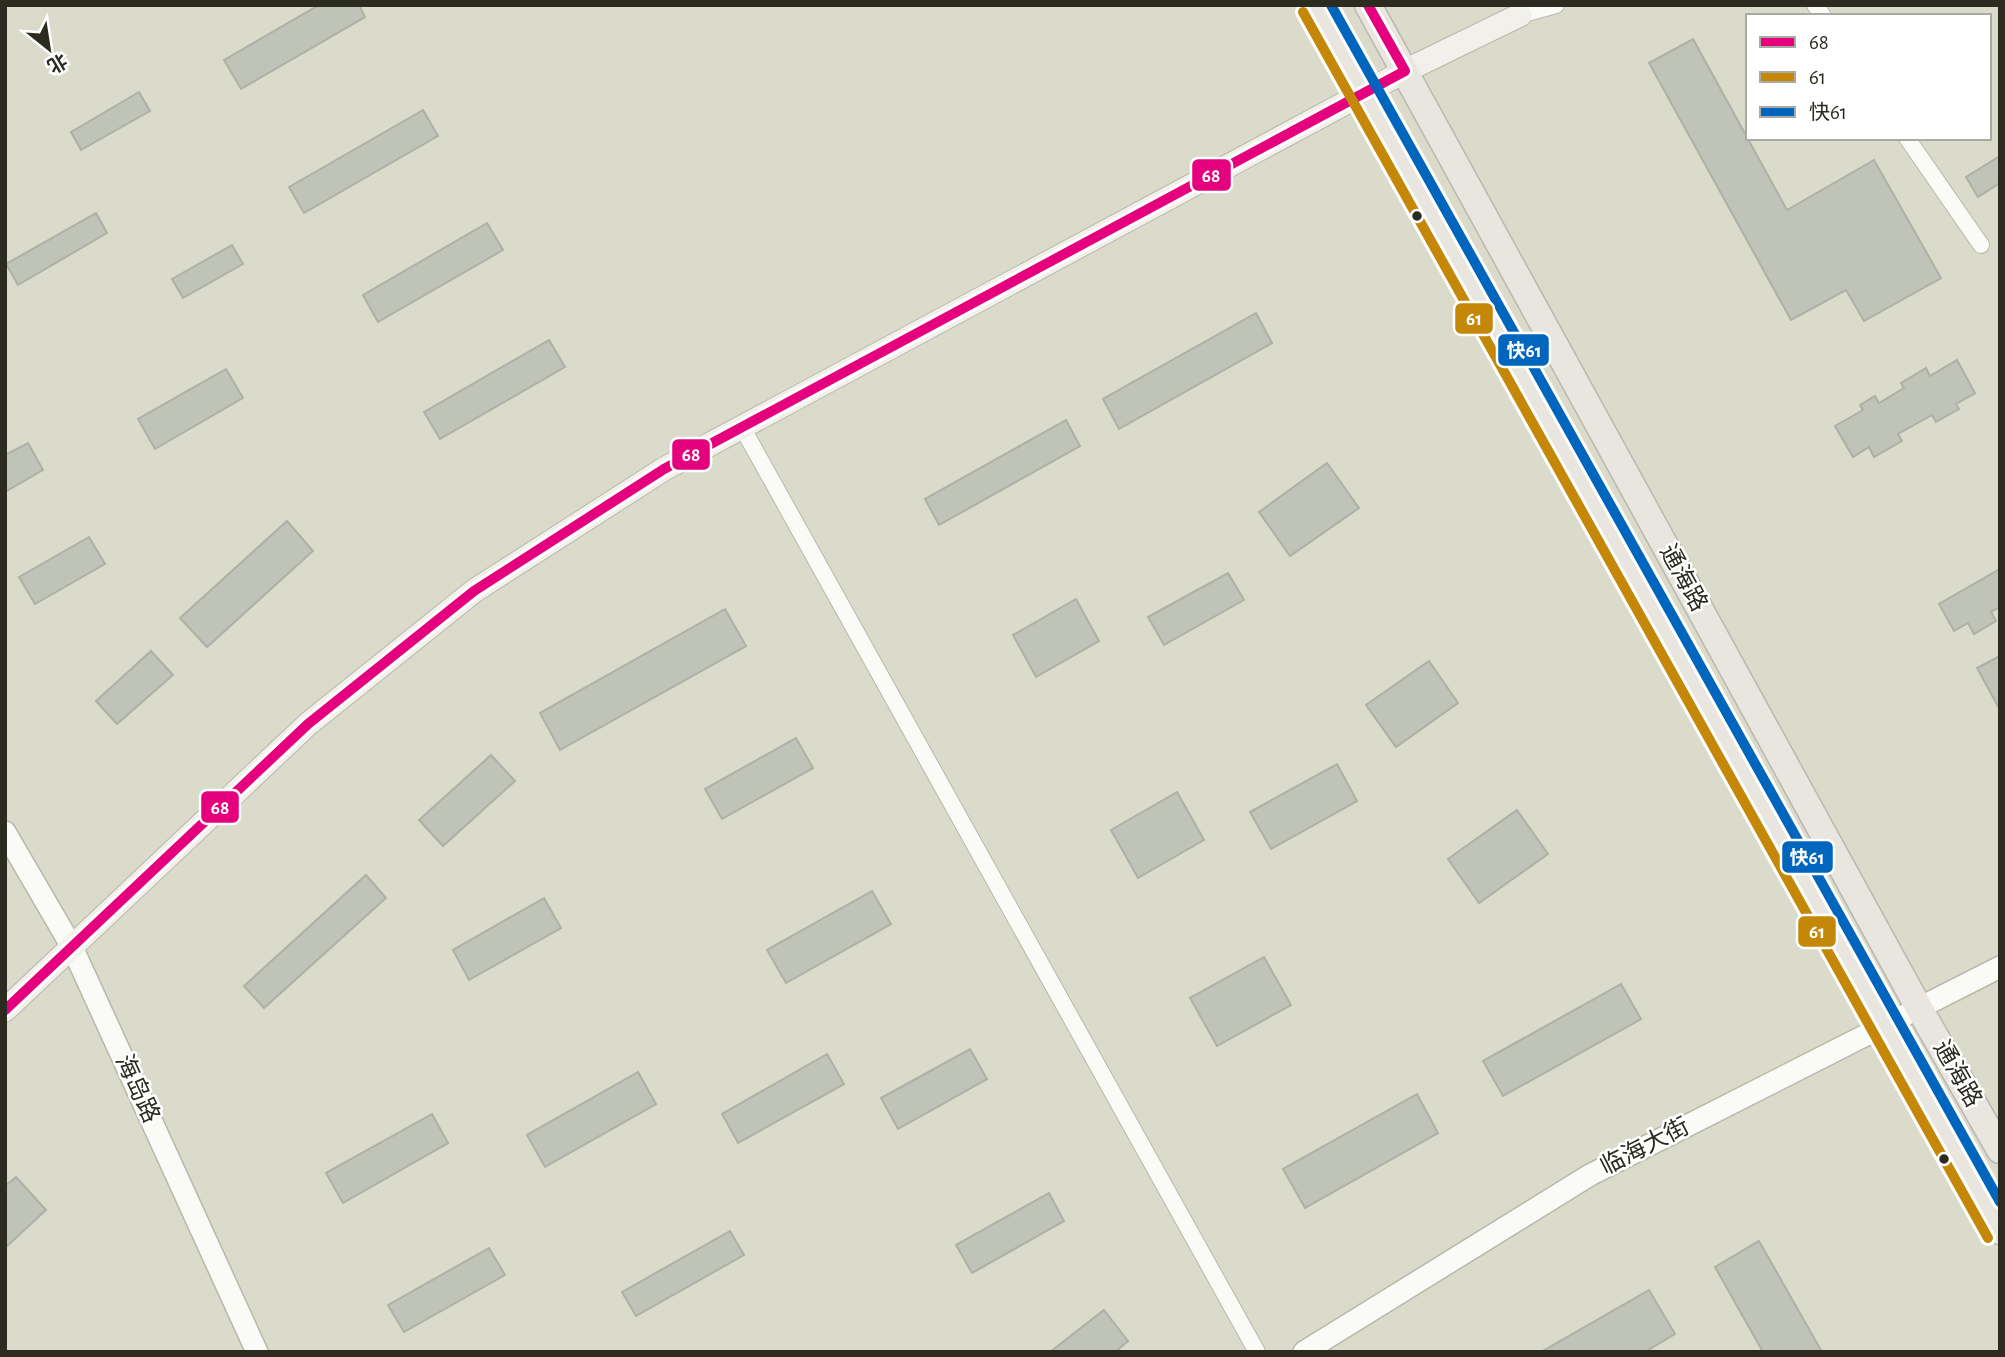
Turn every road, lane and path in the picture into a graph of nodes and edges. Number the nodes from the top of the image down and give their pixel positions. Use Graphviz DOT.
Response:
graph roads {
  1 [pos="1315,5"];
  2 [pos="1368,5"];
  3 [pos="1556,5"];
  4 [pos="1520,15"];
  5 [pos="1405,71"];
  6 [pos="1366,93"];
  7 [pos="1908,140"];
  8 [pos="1981,245"];
  9 [pos="742,427"];
  10 [pos="5,832"];
  11 [pos="72,947"];
  12 [pos="2000,967"];
  13 [pos="1919,1008"];
  14 [pos="5,1010"];
  15 [pos="1887,1026"];
  16 [pos="2000,1150"];
  17 [pos="2000,1231"];
  18 [pos="257,1352"];
  19 [pos="1257,1352"];
  20 [pos="1304,1352"];
  1 -- 6 [label="main road, 通海路"];
  2 -- 5 [label="main road, 通海路"];
  3 -- 4 [label="street"];
  4 -- 5 [label="main road"];
  5 -- 6 [label="main road"];
  5 -- 13 [label="main road, 通海路"];
  6 -- 9 [label="main road"];
  6 -- 15 [label="main road, 通海路"];
  7 -- 8 [label="street"];
  9 -- 11 [label="main road"];
  9 -- 19 [label="street"];
  10 -- 11 [label="street, 海岛路"];
  11 -- 14 [label="main road"];
  11 -- 18 [label="street, 海岛路"];
  12 -- 13 [label="street, 临海大街"];
  13 -- 15 [label="street, 临海大街"];
  13 -- 16 [label="main road, 通海路"];
  15 -- 17 [label="main road, 通海路"];
  15 -- 20 [label="street, 临海大街"];
}
